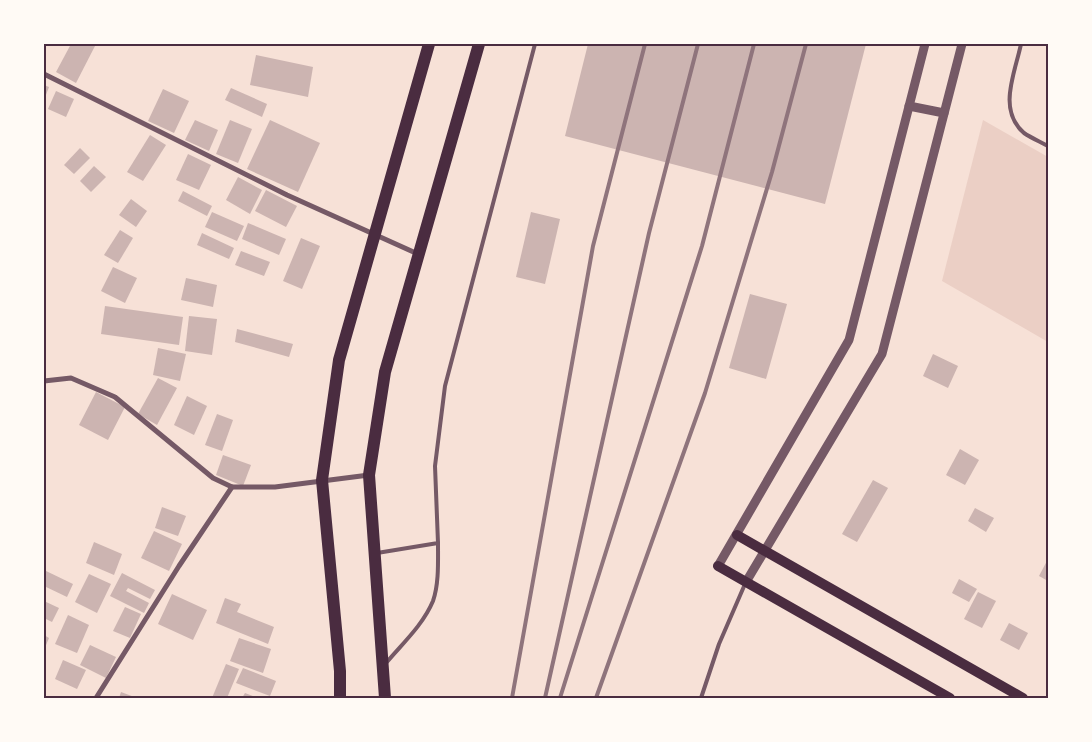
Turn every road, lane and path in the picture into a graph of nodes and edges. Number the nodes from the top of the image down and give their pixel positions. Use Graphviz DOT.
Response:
graph roads {
  1 [pos="429,44"];
  2 [pos="479,44"];
  3 [pos="535,44"];
  4 [pos="925,44"];
  5 [pos="962,44"];
  6 [pos="1021,44"];
  7 [pos="44,74"];
  8 [pos="909,106"];
  9 [pos="944,113"];
  10 [pos="1048,146"];
  11 [pos="374,236"];
  12 [pos="418,254"];
  13 [pos="44,381"];
  14 [pos="368,475"];
  15 [pos="322,480"];
  16 [pos="232,487"];
  17 [pos="737,535"];
  18 [pos="438,543"];
  19 [pos="764,550"];
  20 [pos="375,554"];
  21 [pos="718,566"];
  22 [pos="746,582"];
  23 [pos="383,667"];
  24 [pos="96,698"];
  25 [pos="340,698"];
  26 [pos="385,698"];
  27 [pos="701,698"];
  28 [pos="950,698"];
  29 [pos="1023,698"];
  1 -- 11 [label="main road"];
  2 -- 12 [label="main road"];
  3 -- 18 [label="lane"];
  4 -- 8 [label="street"];
  5 -- 9 [label="street"];
  6 -- 10 [label="lane"];
  7 -- 11 [label="street"];
  8 -- 9 [label="street"];
  8 -- 17 [label="street"];
  9 -- 19 [label="street"];
  11 -- 12 [label="street"];
  11 -- 15 [label="main road"];
  12 -- 14 [label="main road"];
  13 -- 16 [label="street"];
  14 -- 15 [label="street"];
  14 -- 20 [label="main road"];
  15 -- 16 [label="street"];
  15 -- 25 [label="main road"];
  16 -- 24 [label="street"];
  17 -- 19 [label="main road"];
  17 -- 21 [label="street"];
  18 -- 20 [label="lane"];
  18 -- 23 [label="lane"];
  19 -- 22 [label="street"];
  19 -- 29 [label="main road"];
  20 -- 23 [label="main road"];
  21 -- 22 [label="main road"];
  22 -- 27 [label="lane"];
  22 -- 28 [label="main road"];
  23 -- 26 [label="main road"];
}
